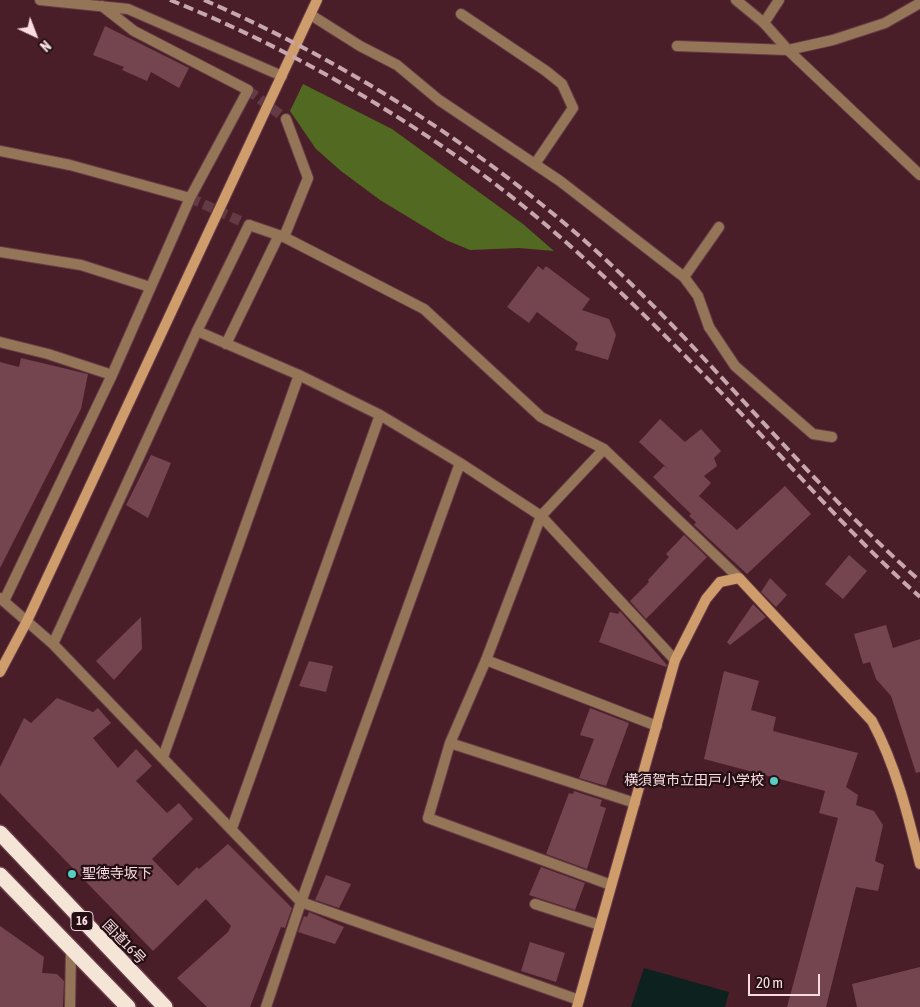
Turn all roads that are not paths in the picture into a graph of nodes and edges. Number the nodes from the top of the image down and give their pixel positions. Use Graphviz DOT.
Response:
graph roads {
  1 [pos="40,0"];
  2 [pos="317,0"];
  3 [pos="736,0"];
  4 [pos="779,0"];
  5 [pos="920,3"];
  6 [pos="102,6"];
  7 [pos="461,14"];
  8 [pos="310,15"];
  9 [pos="764,23"];
  10 [pos="677,46"];
  11 [pos="788,50"];
  12 [pos="282,76"];
  13 [pos="286,119"];
  14 [pos="0,151"];
  15 [pos="535,164"];
  16 [pos="920,175"];
  17 [pos="190,198"];
  18 [pos="719,227"];
  19 [pos="282,236"];
  20 [pos="0,252"];
  21 [pos="684,276"];
  22 [pos="150,287"];
  23 [pos="197,331"];
  24 [pos="0,342"];
  25 [pos="226,344"];
  26 [pos="112,375"];
  27 [pos="299,375"];
  28 [pos="380,415"];
  29 [pos="832,437"];
  30 [pos="604,449"];
  31 [pos="460,463"];
  32 [pos="541,516"];
  33 [pos="739,578"];
  34 [pos="2,599"];
  35 [pos="26,621"];
  36 [pos="53,644"];
  37 [pos="486,660"];
  38 [pos="675,660"];
  39 [pos="0,672"];
  40 [pos="657,726"];
  41 [pos="450,743"];
  42 [pos="163,757"];
  43 [pos="635,803"];
  44 [pos="232,828"];
  45 [pos="0,833"];
  46 [pos="920,864"];
  47 [pos="0,875"];
  48 [pos="611,885"];
  49 [pos="301,902"];
  50 [pos="535,904"];
  51 [pos="600,925"];
  52 [pos="71,949"];
  53 [pos="578,1003"];
  54 [pos="70,1007"];
  55 [pos="128,1007"];
  56 [pos="165,1007"];
  57 [pos="266,1007"];
  1 -- 6 [label="street"];
  2 -- 8 [label="street"];
  3 -- 9 [label="street"];
  4 -- 9 [label="street"];
  5 -- 11 [label="street"];
  6 -- 12 [label="street"];
  6 -- 17 [label="street"];
  7 -- 15 [label="street"];
  8 -- 12 [label="street"];
  8 -- 15 [label="street"];
  9 -- 11 [label="street"];
  10 -- 11 [label="street"];
  11 -- 16 [label="street"];
  12 -- 35 [label="street"];
  13 -- 19 [label="street"];
  14 -- 17 [label="street"];
  15 -- 21 [label="street"];
  17 -- 22 [label="street"];
  18 -- 21 [label="street"];
  19 -- 23 [label="street"];
  19 -- 25 [label="street"];
  19 -- 30 [label="street"];
  20 -- 22 [label="street"];
  21 -- 29 [label="street"];
  22 -- 26 [label="street"];
  23 -- 25 [label="street"];
  23 -- 36 [label="street"];
  24 -- 26 [label="street"];
  25 -- 27 [label="street"];
  26 -- 34 [label="street"];
  27 -- 28 [label="street"];
  27 -- 42 [label="street"];
  28 -- 31 [label="street"];
  28 -- 44 [label="street"];
  30 -- 32 [label="street"];
  30 -- 33 [label="street"];
  31 -- 32 [label="street"];
  31 -- 49 [label="street"];
  32 -- 37 [label="street"];
  32 -- 38 [label="street"];
  33 -- 38 [label="street"];
  33 -- 46 [label="street"];
  34 -- 35 [label="street"];
  35 -- 36 [label="street"];
  35 -- 39 [label="street"];
  36 -- 42 [label="street"];
  37 -- 40 [label="street"];
  37 -- 41 [label="street"];
  38 -- 40 [label="street"];
  40 -- 43 [label="street"];
  41 -- 43 [label="street"];
  41 -- 48 [label="street"];
  42 -- 44 [label="street"];
  43 -- 48 [label="street"];
  44 -- 49 [label="street"];
  45 -- 56 [label="highway, 国道16号 / 16"];
  47 -- 52 [label="highway, 16"];
  48 -- 51 [label="street"];
  49 -- 53 [label="street"];
  49 -- 57 [label="street"];
  50 -- 51 [label="street"];
  51 -- 53 [label="street"];
  52 -- 54 [label="street"];
  52 -- 55 [label="highway, 16"];
}
